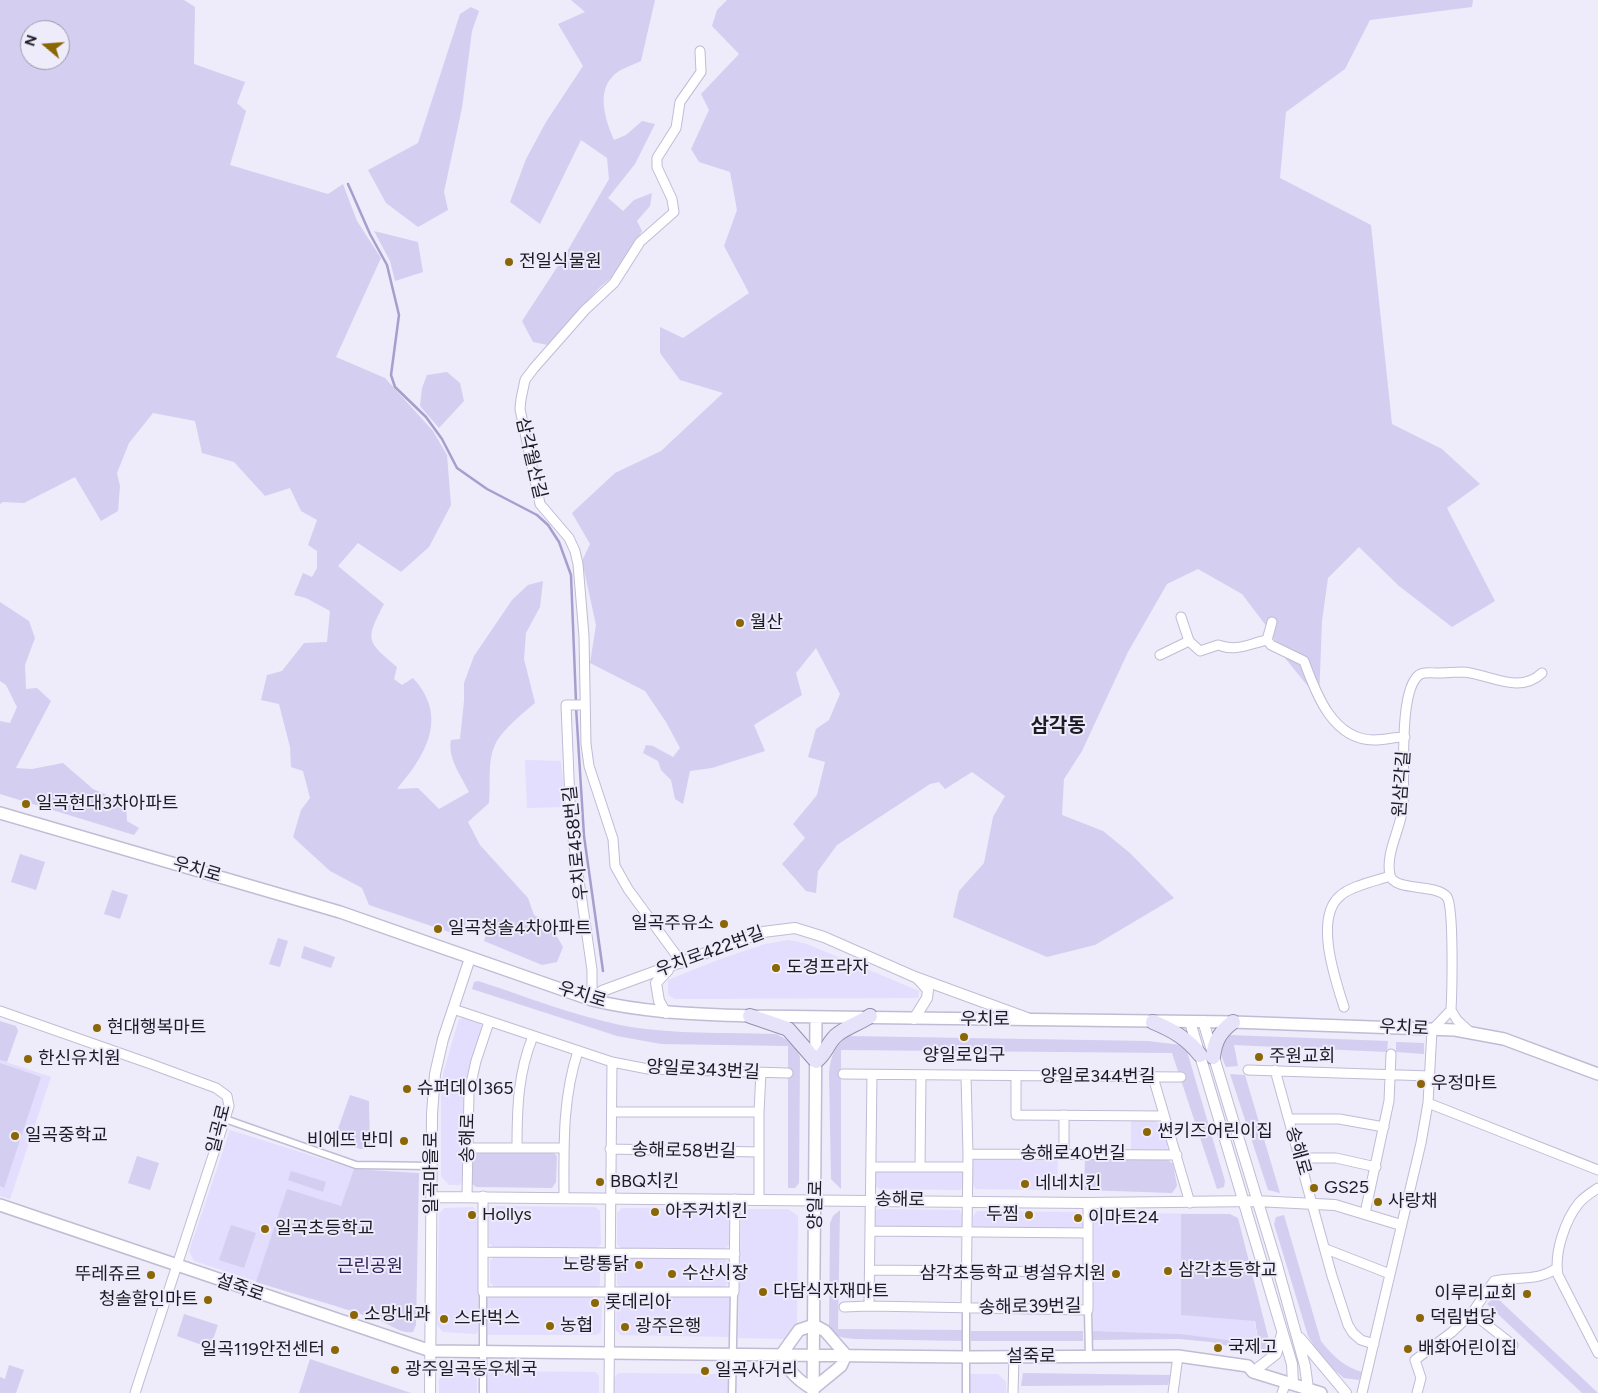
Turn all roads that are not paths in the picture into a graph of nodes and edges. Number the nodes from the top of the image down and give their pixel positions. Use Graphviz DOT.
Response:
graph roads {
  1 [pos="700,51"];
  2 [pos="1181,618"];
  3 [pos="1272,622"];
  4 [pos="1267,640"];
  5 [pos="1189,641"];
  6 [pos="1160,655"];
  7 [pos="1542,673"];
  8 [pos="585,705"];
  9 [pos="1405,737"];
  10 [pos="0,813"];
  11 [pos="1390,876"];
  12 [pos="470,958"];
  13 [pos="679,964"];
  14 [pos="916,977"];
  15 [pos="592,1000"];
  16 [pos="1344,1007"];
  17 [pos="453,1009"];
  18 [pos="1451,1010"];
  19 [pos="0,1012"];
  20 [pos="666,1013"];
  21 [pos="750,1016"];
  22 [pos="870,1016"];
  23 [pos="816,1017"];
  24 [pos="914,1019"];
  25 [pos="1033,1020"];
  26 [pos="489,1022"];
  27 [pos="1153,1022"];
  28 [pos="1190,1022"];
  29 [pos="1203,1022"];
  30 [pos="1233,1022"];
  31 [pos="1432,1030"];
  32 [pos="1469,1031"];
  33 [pos="533,1036"];
  34 [pos="578,1051"];
  35 [pos="1391,1054"];
  36 [pos="1206,1056"];
  37 [pos="816,1061"];
  38 [pos="612,1062"];
  39 [pos="1248,1070"];
  40 [pos="1275,1070"];
  41 [pos="761,1073"];
  42 [pos="788,1073"];
  43 [pos="843,1074"];
  44 [pos="1598,1074"];
  45 [pos="872,1075"];
  46 [pos="920,1076"];
  47 [pos="966,1076"];
  48 [pos="1391,1076"];
  49 [pos="1430,1076"];
  50 [pos="1016,1077"];
  51 [pos="1154,1077"];
  52 [pos="1181,1077"];
  53 [pos="1428,1103"];
  54 [pos="612,1112"];
  55 [pos="759,1112"];
  56 [pos="1064,1115"];
  57 [pos="1164,1116"];
  58 [pos="225,1119"];
  59 [pos="1288,1119"];
  60 [pos="1384,1128"];
  61 [pos="468,1148"];
  62 [pos="516,1148"];
  63 [pos="564,1148"];
  64 [pos="610,1150"];
  65 [pos="759,1152"];
  66 [pos="968,1154"];
  67 [pos="1064,1154"];
  68 [pos="1177,1155"];
  69 [pos="1300,1158"];
  70 [pos="432,1166"];
  71 [pos="872,1167"];
  72 [pos="920,1167"];
  73 [pos="968,1167"];
  74 [pos="1376,1167"];
  75 [pos="1598,1170"];
  76 [pos="1598,1188"];
  77 [pos="467,1196"];
  78 [pos="483,1196"];
  79 [pos="432,1197"];
  80 [pos="564,1197"];
  81 [pos="610,1197"];
  82 [pos="759,1198"];
  83 [pos="735,1199"];
  84 [pos="816,1199"];
  85 [pos="871,1200"];
  86 [pos="967,1201"];
  87 [pos="1243,1201"];
  88 [pos="1256,1202"];
  89 [pos="1088,1203"];
  90 [pos="1190,1203"];
  91 [pos="1312,1203"];
  92 [pos="0,1205"];
  93 [pos="1365,1213"];
  94 [pos="1401,1225"];
  95 [pos="870,1231"];
  96 [pos="967,1232"];
  97 [pos="1088,1233"];
  98 [pos="1326,1249"];
  99 [pos="484,1252"];
  100 [pos="609,1252"];
  101 [pos="735,1254"];
  102 [pos="177,1265"];
  103 [pos="1557,1268"];
  104 [pos="870,1270"];
  105 [pos="966,1271"];
  106 [pos="1088,1272"];
  107 [pos="1390,1274"];
  108 [pos="483,1292"];
  109 [pos="610,1292"];
  110 [pos="734,1292"];
  111 [pos="869,1306"];
  112 [pos="844,1307"];
  113 [pos="966,1308"];
  114 [pos="1088,1310"];
  115 [pos="1472,1313"];
  116 [pos="814,1325"];
  117 [pos="1294,1327"];
  118 [pos="1282,1333"];
  119 [pos="1374,1344"];
  120 [pos="1513,1345"];
  121 [pos="431,1351"];
  122 [pos="483,1352"];
  123 [pos="610,1353"];
  124 [pos="1598,1353"];
  125 [pos="813,1354"];
  126 [pos="733,1355"];
  127 [pos="781,1355"];
  128 [pos="846,1355"];
  129 [pos="1178,1356"];
  130 [pos="966,1357"];
  131 [pos="1014,1357"];
  132 [pos="1089,1357"];
  133 [pos="1253,1372"];
  134 [pos="1287,1386"];
  135 [pos="1308,1389"];
  136 [pos="813,1391"];
  137 [pos="135,1393"];
  138 [pos="430,1393"];
  139 [pos="482,1393"];
  140 [pos="609,1393"];
  141 [pos="732,1393"];
  142 [pos="966,1393"];
  143 [pos="1014,1393"];
  144 [pos="1173,1393"];
  145 [pos="1321,1393"];
  146 [pos="1346,1393"];
  147 [pos="1362,1393"];
  148 [pos="1417,1393"];
  1 -- 8 [label="street, 삼각월산길"];
  2 -- 5 [label="street"];
  3 -- 4 [label="street"];
  4 -- 5 [label="street"];
  4 -- 9 [label="street"];
  5 -- 6 [label="street"];
  7 -- 9 [label="street, 원삼각길"];
  8 -- 13 [label="street, 삼각월산길"];
  8 -- 15 [label="street, 우치로458번길"];
  9 -- 11 [label="street, 원삼각길"];
  10 -- 12 [label="main road, 우치로"];
  11 -- 16 [label="street"];
  11 -- 18 [label="street"];
  12 -- 15 [label="main road, 우치로"];
  12 -- 17 [label="street, 일곡마을로"];
  13 -- 14 [label="street, 우치로422번길"];
  13 -- 15 [label="street, 우치로422번길"];
  13 -- 20 [label="street"];
  14 -- 24 [label="street"];
  14 -- 25 [label="street, 우치로422번길"];
  15 -- 20 [label="main road, 우치로"];
  17 -- 26 [label="street, 양일로343번길"];
  17 -- 70 [label="street, 일곡마을로"];
  18 -- 31 [label="street"];
  18 -- 32 [label="street"];
  19 -- 58 [label="street, 일곡로"];
  20 -- 21 [label="main road, 우치로"];
  21 -- 23 [label="main road, 우치로"];
  21 -- 37 [label="main road"];
  22 -- 23 [label="main road, 우치로"];
  22 -- 24 [label="main road, 우치로"];
  22 -- 37 [label="main road"];
  23 -- 37 [label="main road, 양일로"];
  24 -- 25 [label="main road, 우치로"];
  25 -- 27 [label="main road, 우치로"];
  26 -- 33 [label="street, 양일로343번길"];
  26 -- 61 [label="street, 송해로"];
  27 -- 28 [label="main road, 우치로"];
  27 -- 36 [label="main road"];
  28 -- 29 [label="main road, 우치로"];
  28 -- 36 [label="street"];
  29 -- 30 [label="main road, 우치로"];
  29 -- 36 [label="street"];
  30 -- 31 [label="main road, 우치로"];
  30 -- 36 [label="main road"];
  31 -- 32 [label="main road, 우치로"];
  31 -- 49 [label="street"];
  32 -- 44 [label="main road, 우치로"];
  33 -- 34 [label="street, 양일로343번길"];
  33 -- 62 [label="street"];
  34 -- 38 [label="street, 양일로343번길"];
  34 -- 63 [label="street"];
  35 -- 48 [label="street"];
  36 -- 87 [label="street"];
  36 -- 88 [label="street"];
  37 -- 84 [label="main road, 양일로"];
  38 -- 41 [label="street, 양일로343번길"];
  38 -- 54 [label="street"];
  39 -- 40 [label="street"];
  40 -- 48 [label="street"];
  40 -- 59 [label="street, 송해로"];
  41 -- 42 [label="street, 양일로343번길"];
  41 -- 55 [label="street, 송해로58번길"];
  43 -- 45 [label="street, 양일로344번길"];
  45 -- 46 [label="street, 양일로344번길"];
  45 -- 71 [label="street"];
  46 -- 47 [label="street, 양일로344번길"];
  46 -- 72 [label="street"];
  47 -- 50 [label="street, 양일로344번길"];
  47 -- 66 [label="street"];
  48 -- 49 [label="street"];
  48 -- 60 [label="street"];
  49 -- 53 [label="street"];
  50 -- 51 [label="street, 양일로344번길"];
  50 -- 56 [label="street, 양일로344번길"];
  51 -- 52 [label="street, 양일로344번길"];
  51 -- 57 [label="street"];
  53 -- 75 [label="street"];
  53 -- 94 [label="street"];
  54 -- 55 [label="street"];
  54 -- 64 [label="street"];
  55 -- 65 [label="street, 송해로58번길"];
  56 -- 57 [label="street, 양일로344번길"];
  56 -- 67 [label="street"];
  57 -- 68 [label="street"];
  58 -- 70 [label="street"];
  58 -- 102 [label="street, 일곡로"];
  59 -- 60 [label="street"];
  59 -- 69 [label="street, 송해로"];
  60 -- 74 [label="street"];
  61 -- 62 [label="street"];
  61 -- 77 [label="street, 송해로"];
  62 -- 63 [label="street"];
  63 -- 80 [label="street"];
  64 -- 65 [label="street, 송해로58번길"];
  64 -- 81 [label="street"];
  65 -- 82 [label="street, 송해로58번길"];
  66 -- 67 [label="street, 송해로40번길"];
  66 -- 73 [label="street"];
  67 -- 68 [label="street, 송해로40번길"];
  68 -- 90 [label="street"];
  69 -- 74 [label="street"];
  69 -- 91 [label="street, 송해로"];
  70 -- 79 [label="street, 일곡마을로"];
  71 -- 72 [label="street"];
  71 -- 85 [label="street"];
  72 -- 73 [label="street"];
  73 -- 86 [label="street"];
  74 -- 93 [label="street"];
  76 -- 103 [label="street"];
  77 -- 78 [label="street, 송해로"];
  77 -- 79 [label="street, 송해로"];
  78 -- 80 [label="street, 송해로"];
  78 -- 99 [label="street"];
  79 -- 121 [label="street, 일곡마을로"];
  80 -- 81 [label="street, 송해로"];
  81 -- 83 [label="street, 송해로"];
  81 -- 100 [label="street"];
  82 -- 83 [label="street, 송해로"];
  82 -- 84 [label="street, 송해로"];
  83 -- 101 [label="street"];
  84 -- 85 [label="street, 송해로"];
  84 -- 116 [label="main road, 양일로"];
  85 -- 86 [label="street, 송해로"];
  85 -- 95 [label="street"];
  86 -- 89 [label="street, 송해로"];
  86 -- 96 [label="street, 송해로39번길"];
  87 -- 88 [label="street, 송해로"];
  87 -- 90 [label="street, 송해로"];
  87 -- 118 [label="street"];
  88 -- 91 [label="street, 송해로"];
  88 -- 117 [label="street"];
  89 -- 90 [label="street, 송해로"];
  89 -- 97 [label="street, 송해로39번길"];
  91 -- 93 [label="street, 송해로"];
  91 -- 98 [label="street"];
  92 -- 102 [label="main road, 설죽로"];
  93 -- 94 [label="street, 송해로"];
  94 -- 107 [label="street"];
  95 -- 96 [label="street"];
  95 -- 104 [label="street"];
  96 -- 97 [label="street"];
  96 -- 105 [label="street, 송해로39번길"];
  97 -- 106 [label="street, 송해로39번길"];
  98 -- 107 [label="street"];
  98 -- 119 [label="street"];
  99 -- 100 [label="street"];
  99 -- 108 [label="street"];
  100 -- 101 [label="street"];
  100 -- 109 [label="street"];
  101 -- 110 [label="street"];
  102 -- 121 [label="main road, 설죽로"];
  102 -- 137 [label="street, 일곡로"];
  103 -- 115 [label="street"];
  103 -- 124 [label="street"];
  104 -- 105 [label="street, 송해로39번길"];
  104 -- 111 [label="street"];
  105 -- 106 [label="street, 송해로39번길"];
  105 -- 113 [label="street, 송해로39번길"];
  106 -- 114 [label="street, 송해로39번길"];
  107 -- 119 [label="street"];
  108 -- 109 [label="street"];
  108 -- 122 [label="street"];
  109 -- 110 [label="street"];
  109 -- 123 [label="street"];
  110 -- 126 [label="street"];
  111 -- 112 [label="street, 송해로39번길"];
  111 -- 113 [label="street, 송해로39번길"];
  113 -- 114 [label="street, 송해로39번길"];
  113 -- 130 [label="street"];
  114 -- 132 [label="street"];
  115 -- 120 [label="street"];
  115 -- 148 [label="street"];
  116 -- 125 [label="main road, 양일로"];
  116 -- 127 [label="main road"];
  116 -- 128 [label="main road"];
  117 -- 135 [label="street"];
  117 -- 146 [label="street"];
  118 -- 133 [label="street"];
  118 -- 134 [label="street"];
  119 -- 147 [label="street"];
  121 -- 122 [label="main road, 설죽로"];
  121 -- 138 [label="street, 일곡마을로"];
  122 -- 123 [label="main road, 설죽로"];
  122 -- 139 [label="street"];
  123 -- 126 [label="main road, 설죽로"];
  123 -- 140 [label="street"];
  125 -- 127 [label="main road, 설죽로"];
  125 -- 128 [label="main road, 설죽로"];
  125 -- 136 [label="main road, 양일로"];
  126 -- 127 [label="main road, 설죽로"];
  126 -- 141 [label="street"];
  127 -- 136 [label="main road"];
  128 -- 130 [label="main road, 설죽로"];
  128 -- 136 [label="main road"];
  129 -- 132 [label="main road, 설죽로"];
  129 -- 133 [label="main road, 설죽로"];
  129 -- 144 [label="street"];
  130 -- 131 [label="main road, 설죽로"];
  130 -- 142 [label="street"];
  131 -- 132 [label="main road, 설죽로"];
  131 -- 143 [label="street"];
  133 -- 134 [label="main road, 설죽로"];
  134 -- 135 [label="main road, 설죽로"];
  135 -- 145 [label="main road, 설죽로"];
}
